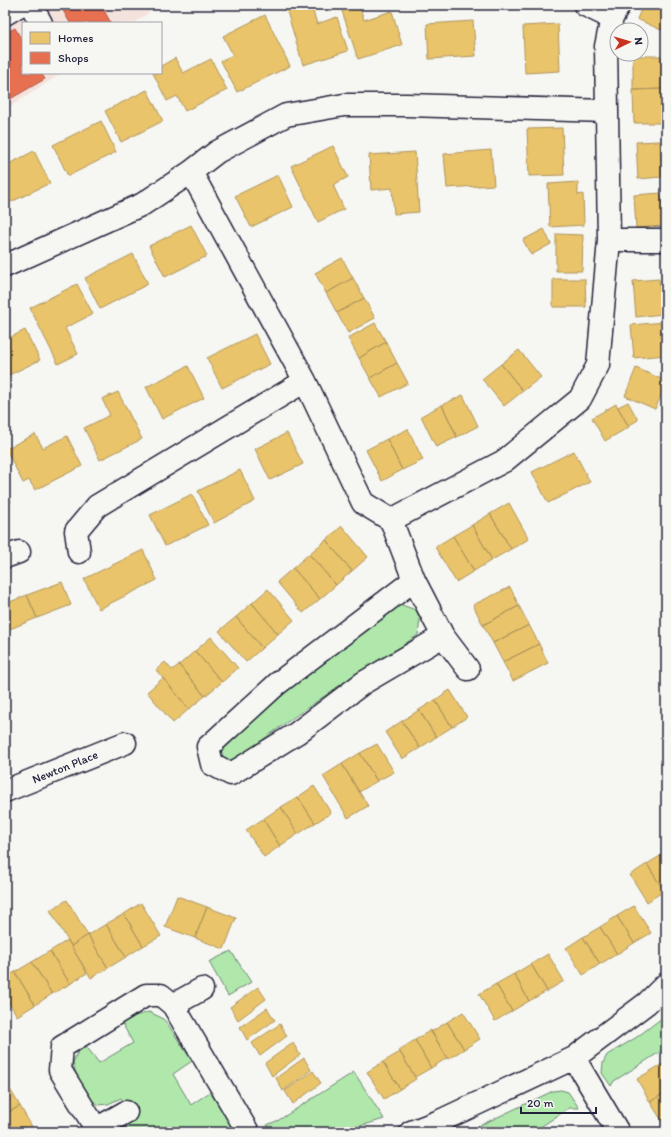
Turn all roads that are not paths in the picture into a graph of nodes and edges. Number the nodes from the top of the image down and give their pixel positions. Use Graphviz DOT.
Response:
graph roads {
  1 [pos="20,5"];
  2 [pos="31,5"];
  3 [pos="585,5"];
  4 [pos="615,11"];
  5 [pos="5,14"];
  6 [pos="40,22"];
  7 [pos="607,111"];
  8 [pos="191,172"];
  9 [pos="609,240"];
  10 [pos="666,240"];
  11 [pos="5,266"];
  12 [pos="305,381"];
  13 [pos="391,520"];
  14 [pos="72,536"];
  15 [pos="414,580"];
  16 [pos="443,636"];
  17 [pos="468,669"];
  18 [pos="125,743"];
  19 [pos="5,791"];
  20 [pos="666,984"];
  21 [pos="202,989"];
  22 [pos="173,1005"];
  23 [pos="574,1058"];
  24 [pos="126,1112"];
  25 [pos="97,1131"];
  26 [pos="248,1132"];
  27 [pos="411,1132"];
  28 [pos="618,1132"];
  1 -- 5 [label="street"];
  2 -- 6 [label="street"];
  3 -- 4 [label="street"];
  4 -- 7 [label="street"];
  7 -- 8 [label="street"];
  7 -- 9 [label="street"];
  8 -- 11 [label="street"];
  8 -- 12 [label="street"];
  9 -- 10 [label="street"];
  9 -- 13 [label="street"];
  12 -- 13 [label="street"];
  12 -- 14 [label="street"];
  13 -- 15 [label="street"];
  15 -- 16 [label="street"];
  15 -- 16 [label="street"];
  16 -- 17 [label="street"];
  18 -- 19 [label="street, Newton Place"];
  20 -- 23 [label="street"];
  21 -- 22 [label="street"];
  22 -- 25 [label="street"];
  22 -- 26 [label="street"];
  23 -- 27 [label="street"];
  23 -- 28 [label="street"];
  24 -- 25 [label="street"];
}
